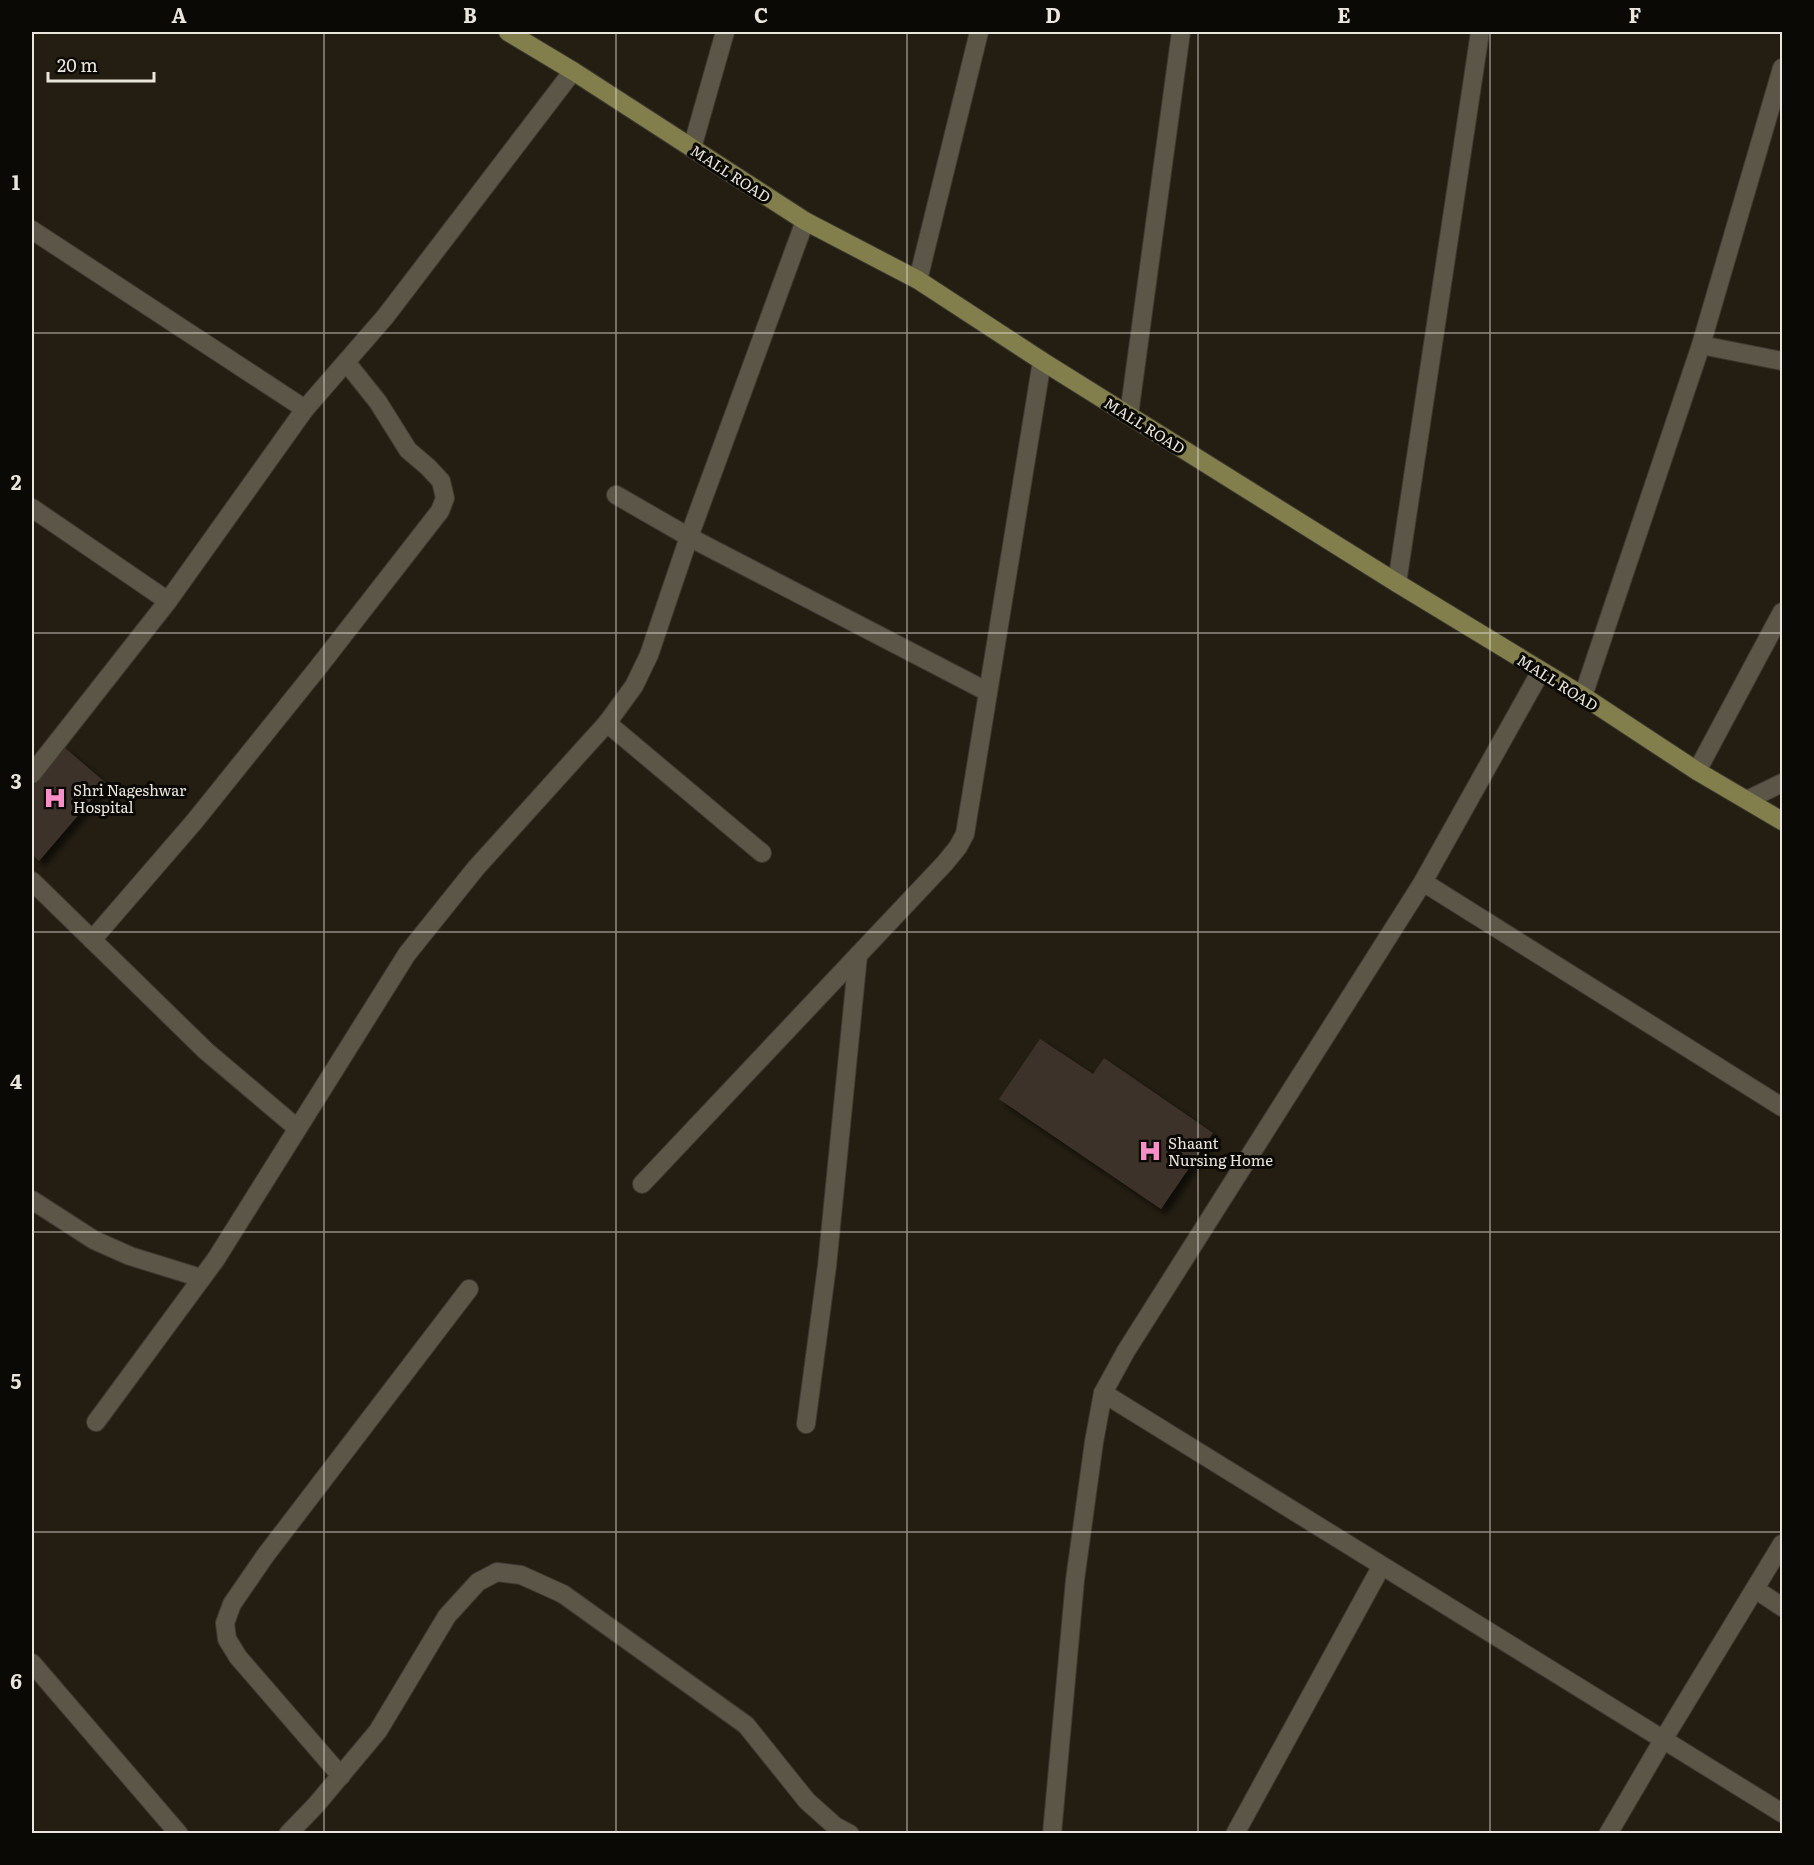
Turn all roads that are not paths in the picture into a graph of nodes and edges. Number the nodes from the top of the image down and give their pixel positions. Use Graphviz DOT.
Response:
graph roads {
  1 [pos="508,32"];
  2 [pos="725,32"];
  3 [pos="979,32"];
  4 [pos="1181,32"];
  5 [pos="1480,32"];
  6 [pos="1782,68"];
  7 [pos="573,71"];
  8 [pos="692,148"];
  9 [pos="805,221"];
  10 [pos="32,230"];
  11 [pos="918,280"];
  12 [pos="1701,345"];
  13 [pos="1782,361"];
  14 [pos="346,362"];
  15 [pos="1042,362"];
  16 [pos="305,409"];
  17 [pos="1129,415"];
  18 [pos="615,495"];
  19 [pos="32,508"];
  20 [pos="689,537"];
  21 [pos="1397,583"];
  22 [pos="168,602"];
  23 [pos="1782,612"];
  24 [pos="1541,671"];
  25 [pos="988,693"];
  26 [pos="1583,696"];
  27 [pos="607,723"];
  28 [pos="1697,771"];
  29 [pos="32,774"];
  30 [pos="1782,783"];
  31 [pos="1747,800"];
  32 [pos="1782,821"];
  33 [pos="762,853"];
  34 [pos="32,881"];
  35 [pos="1423,882"];
  36 [pos="92,940"];
  37 [pos="858,955"];
  38 [pos="1782,1107"];
  39 [pos="297,1128"];
  40 [pos="642,1184"];
  41 [pos="32,1200"];
  42 [pos="201,1278"];
  43 [pos="469,1289"];
  44 [pos="1103,1393"];
  45 [pos="96,1422"];
  46 [pos="806,1424"];
  47 [pos="1782,1544"];
  48 [pos="1381,1567"];
  49 [pos="1755,1589"];
  50 [pos="1782,1607"];
  51 [pos="32,1663"];
  52 [pos="1663,1740"];
  53 [pos="341,1776"];
  54 [pos="1782,1813"];
  55 [pos="179,1833"];
  56 [pos="288,1833"];
  57 [pos="850,1833"];
  58 [pos="1052,1833"];
  59 [pos="1235,1833"];
  60 [pos="1608,1833"];
  1 -- 7 [label="main road, MALL ROAD"];
  2 -- 8 [label="street"];
  3 -- 11 [label="street"];
  4 -- 17 [label="street"];
  5 -- 21 [label="street"];
  6 -- 12 [label="street"];
  7 -- 8 [label="main road, MALL ROAD"];
  7 -- 14 [label="street"];
  8 -- 9 [label="main road, MALL ROAD"];
  9 -- 11 [label="main road, MALL ROAD"];
  9 -- 20 [label="street"];
  10 -- 16 [label="street"];
  11 -- 15 [label="main road, MALL ROAD"];
  12 -- 13 [label="street"];
  12 -- 26 [label="street"];
  14 -- 16 [label="street"];
  14 -- 36 [label="street"];
  15 -- 17 [label="main road, MALL ROAD"];
  15 -- 25 [label="street"];
  16 -- 22 [label="street"];
  17 -- 21 [label="main road, MALL ROAD"];
  18 -- 20 [label="street"];
  19 -- 22 [label="street"];
  20 -- 25 [label="street"];
  20 -- 27 [label="street"];
  21 -- 24 [label="main road, MALL ROAD"];
  22 -- 29 [label="street"];
  23 -- 28 [label="street"];
  24 -- 26 [label="main road, MALL ROAD"];
  24 -- 35 [label="street"];
  25 -- 37 [label="street"];
  26 -- 28 [label="main road, MALL ROAD"];
  27 -- 33 [label="street"];
  27 -- 39 [label="street"];
  28 -- 31 [label="main road, MALL ROAD"];
  30 -- 31 [label="street"];
  31 -- 32 [label="main road, MALL ROAD"];
  34 -- 36 [label="street"];
  35 -- 38 [label="street"];
  35 -- 44 [label="street"];
  36 -- 39 [label="street"];
  37 -- 40 [label="street"];
  37 -- 46 [label="street"];
  39 -- 42 [label="street"];
  41 -- 42 [label="street"];
  42 -- 45 [label="street"];
  43 -- 53 [label="street"];
  44 -- 48 [label="street"];
  44 -- 58 [label="street"];
  47 -- 49 [label="street"];
  48 -- 52 [label="street"];
  48 -- 59 [label="street"];
  49 -- 50 [label="street"];
  49 -- 52 [label="street"];
  51 -- 55 [label="street"];
  52 -- 54 [label="street"];
  52 -- 60 [label="street"];
  53 -- 56 [label="street"];
  53 -- 57 [label="street"];
}
